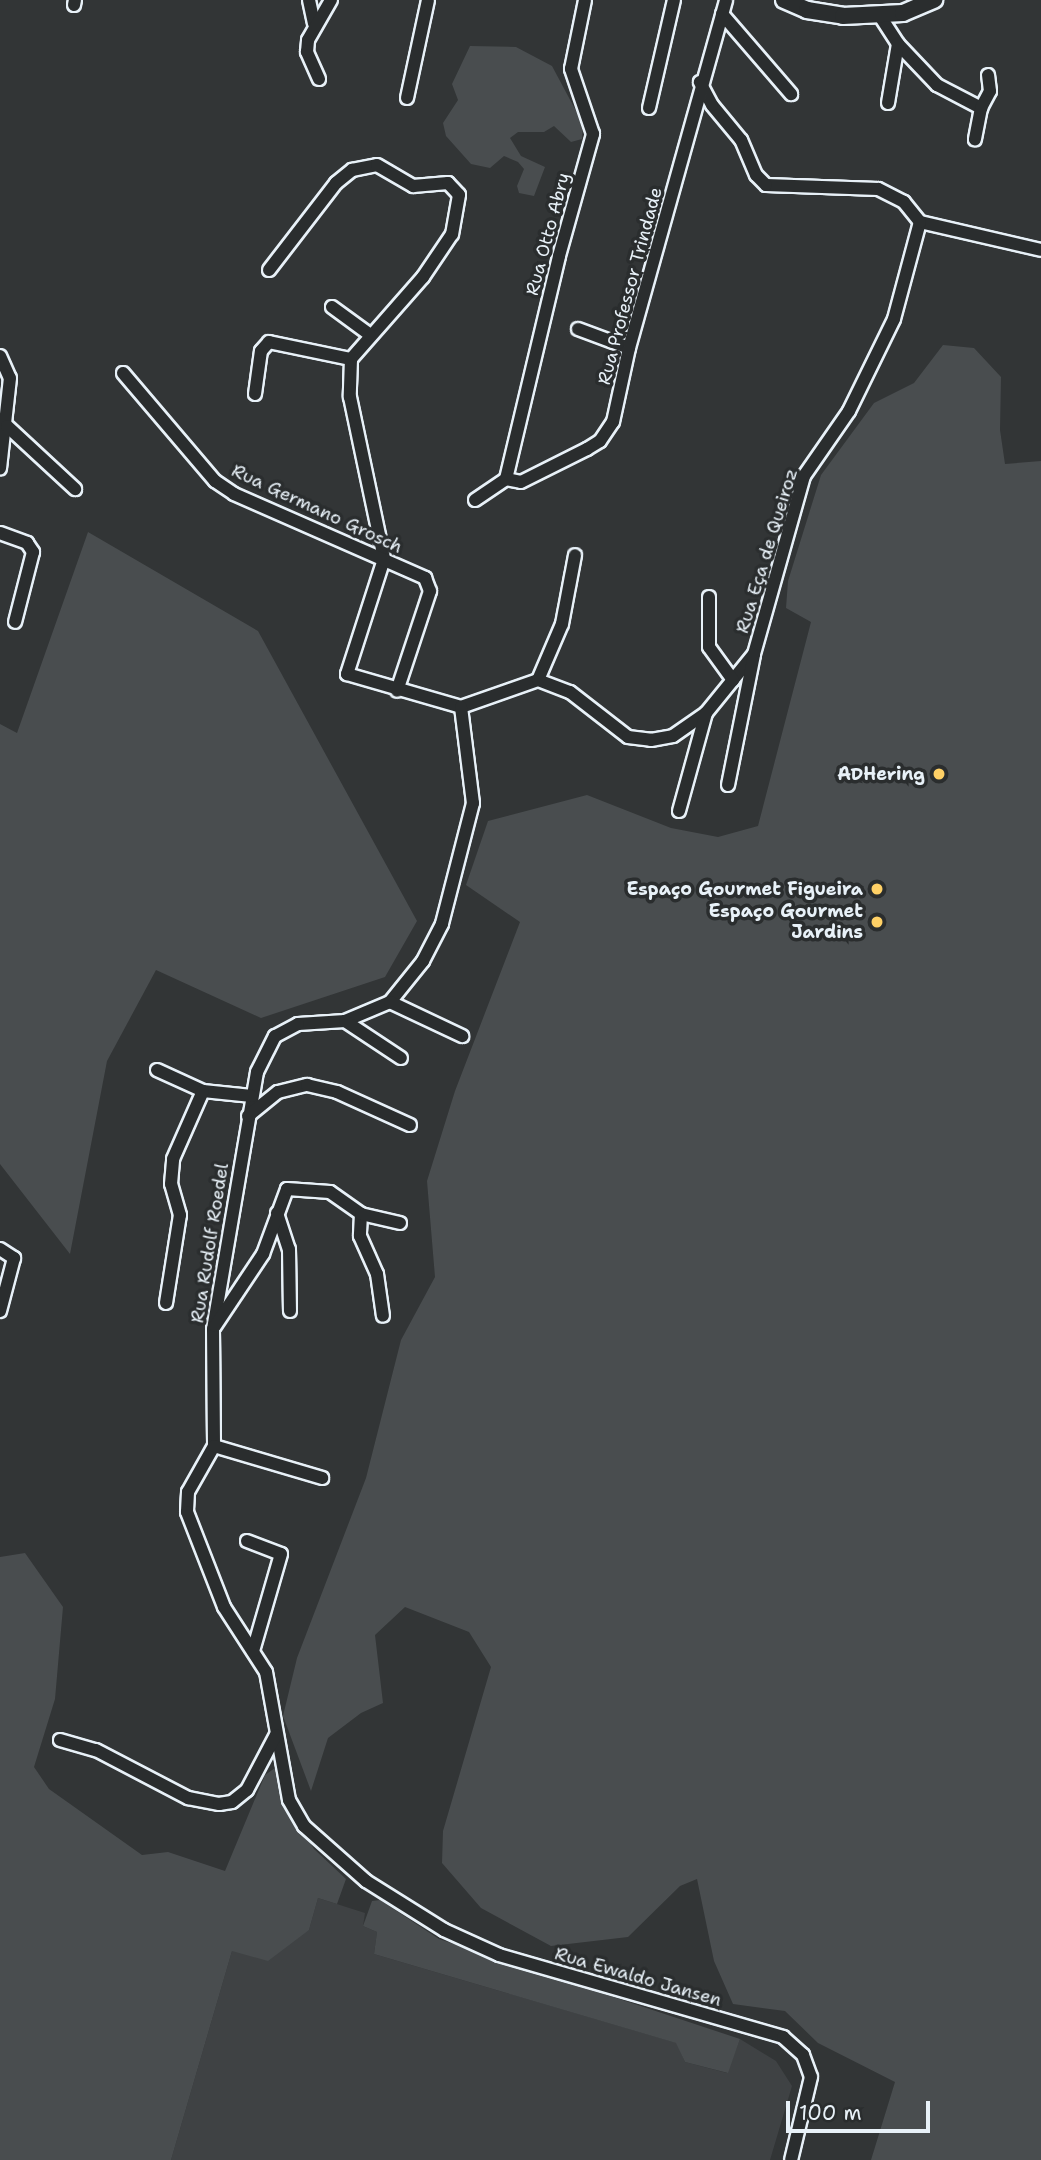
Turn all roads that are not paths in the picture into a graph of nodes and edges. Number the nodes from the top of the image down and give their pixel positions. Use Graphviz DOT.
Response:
graph roads {
  1 [pos="309,0"];
  2 [pos="331,0"];
  3 [pos="428,0"];
  4 [pos="585,0"];
  5 [pos="674,0"];
  6 [pos="726,0"];
  7 [pos="934,0"];
  8 [pos="793,2"];
  9 [pos="722,14"];
  10 [pos="880,16"];
  11 [pos="314,23"];
  12 [pos="898,44"];
  13 [pos="988,75"];
  14 [pos="319,79"];
  15 [pos="700,82"];
  16 [pos="791,94"];
  17 [pos="407,97"];
  18 [pos="888,103"];
  19 [pos="649,108"];
  20 [pos="981,108"];
  21 [pos="975,139"];
  22 [pos="920,222"];
  23 [pos="1041,250"];
  24 [pos="269,270"];
  25 [pos="332,307"];
  26 [pos="578,329"];
  27 [pos="369,334"];
  28 [pos="629,348"];
  29 [pos="0,356"];
  30 [pos="351,359"];
  31 [pos="123,373"];
  32 [pos="255,394"];
  33 [pos="7,426"];
  34 [pos="0,468"];
  35 [pos="506,480"];
  36 [pos="75,489"];
  37 [pos="475,500"];
  38 [pos="0,533"];
  39 [pos="575,555"];
  40 [pos="384,559"];
  41 [pos="709,597"];
  42 [pos="15,622"];
  43 [pos="754,654"];
  44 [pos="538,680"];
  45 [pos="733,680"];
  46 [pos="397,691"];
  47 [pos="461,707"];
  48 [pos="706,713"];
  49 [pos="728,785"];
  50 [pos="679,811"];
  51 [pos="390,1002"];
  52 [pos="345,1021"];
  53 [pos="462,1036"];
  54 [pos="401,1058"];
  55 [pos="157,1070"];
  56 [pos="202,1091"];
  57 [pos="252,1096"];
  58 [pos="248,1116"];
  59 [pos="410,1125"];
  60 [pos="276,1213"];
  61 [pos="361,1214"];
  62 [pos="400,1223"];
  63 [pos="0,1249"];
  64 [pos="166,1303"];
  65 [pos="0,1311"];
  66 [pos="290,1311"];
  67 [pos="383,1316"];
  68 [pos="213,1329"];
  69 [pos="214,1446"];
  70 [pos="322,1478"];
  71 [pos="247,1541"];
  72 [pos="253,1651"];
  73 [pos="276,1735"];
  74 [pos="60,1740"];
  75 [pos="366,1881"];
  76 [pos="791,2160"];
  1 -- 11 [label="street"];
  2 -- 11 [label="street"];
  3 -- 17 [label="street"];
  4 -- 35 [label="street, Rua Otto Abry"];
  5 -- 19 [label="street"];
  6 -- 9 [label="street, Rua Professor Trindade"];
  7 -- 10 [label="main road"];
  8 -- 10 [label="main road"];
  9 -- 15 [label="street, Rua Professor Trindade"];
  9 -- 16 [label="street"];
  10 -- 12 [label="street"];
  11 -- 14 [label="street"];
  12 -- 18 [label="street"];
  12 -- 20 [label="street"];
  13 -- 20 [label="street"];
  15 -- 22 [label="street"];
  15 -- 28 [label="street, Rua Professor Trindade"];
  20 -- 21 [label="street"];
  22 -- 23 [label="street"];
  22 -- 43 [label="street, Rua Eça de Queiroz"];
  24 -- 27 [label="street"];
  25 -- 27 [label="street"];
  26 -- 28 [label="street"];
  27 -- 30 [label="street"];
  28 -- 35 [label="street, Rua Professor Trindade"];
  29 -- 33 [label="street"];
  30 -- 32 [label="street"];
  30 -- 40 [label="street"];
  31 -- 40 [label="street, Rua Germano Grosch"];
  33 -- 34 [label="street"];
  33 -- 36 [label="street"];
  35 -- 37 [label="street, Rua Professor Trindade"];
  38 -- 42 [label="street"];
  39 -- 44 [label="street"];
  40 -- 46 [label="street, Rua Germano Grosch"];
  40 -- 46 [label="street"];
  41 -- 45 [label="street"];
  43 -- 45 [label="street, Rua Eça de Queiroz"];
  43 -- 49 [label="street"];
  44 -- 47 [label="street"];
  44 -- 48 [label="street, Rua Eça de Queiroz"];
  45 -- 48 [label="street, Rua Eça de Queiroz"];
  46 -- 47 [label="street"];
  47 -- 51 [label="street, Rua Rudolf Roedel"];
  48 -- 50 [label="street"];
  51 -- 52 [label="street, Rua Rudolf Roedel"];
  51 -- 53 [label="street"];
  52 -- 54 [label="street"];
  52 -- 57 [label="street, Rua Rudolf Roedel"];
  55 -- 56 [label="street"];
  56 -- 57 [label="street"];
  56 -- 64 [label="street"];
  57 -- 58 [label="street, Rua Rudolf Roedel"];
  58 -- 59 [label="street"];
  58 -- 68 [label="street, Rua Rudolf Roedel"];
  60 -- 61 [label="street"];
  60 -- 66 [label="street"];
  60 -- 68 [label="street"];
  61 -- 62 [label="street"];
  61 -- 67 [label="street"];
  63 -- 65 [label="street"];
  68 -- 69 [label="street, Rua Rudolf Roedel"];
  69 -- 70 [label="street"];
  69 -- 72 [label="street, Rua Rudolf Roedel"];
  71 -- 72 [label="street"];
  72 -- 73 [label="street, Rua Rudolf Roedel"];
  73 -- 74 [label="street"];
  73 -- 75 [label="street, Rua Rudolf Roedel"];
  75 -- 76 [label="street, Rua Ewaldo Jansen"];
}
